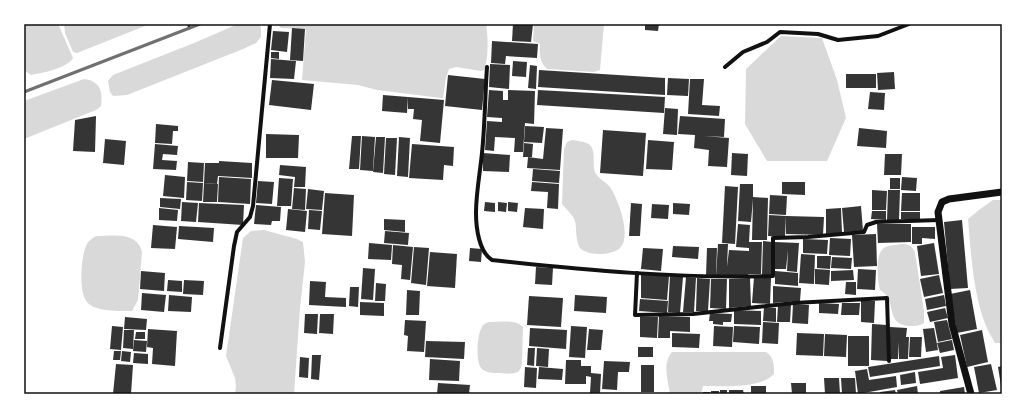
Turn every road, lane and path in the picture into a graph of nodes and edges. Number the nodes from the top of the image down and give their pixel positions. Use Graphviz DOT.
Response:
graph roads {
  1 [pos="189,24"];
  2 [pos="270,24"];
  3 [pos="909,24"];
  4 [pos="189,28"];
  5 [pos="487,67"];
  6 [pos="725,67"];
  7 [pos="1002,192"];
  8 [pos="940,220"];
  9 [pos="637,272"];
  10 [pos="220,348"];
  11 [pos="889,361"];
  12 [pos="971,394"];
  1 -- 4 [label="path"];
  2 -- 10 [label="street"];
  3 -- 6 [label="street"];
  5 -- 9 [label="street"];
  7 -- 8 [label="street"];
  8 -- 9 [label="street"];
  8 -- 12 [label="street"];
  9 -- 11 [label="street"];
}
